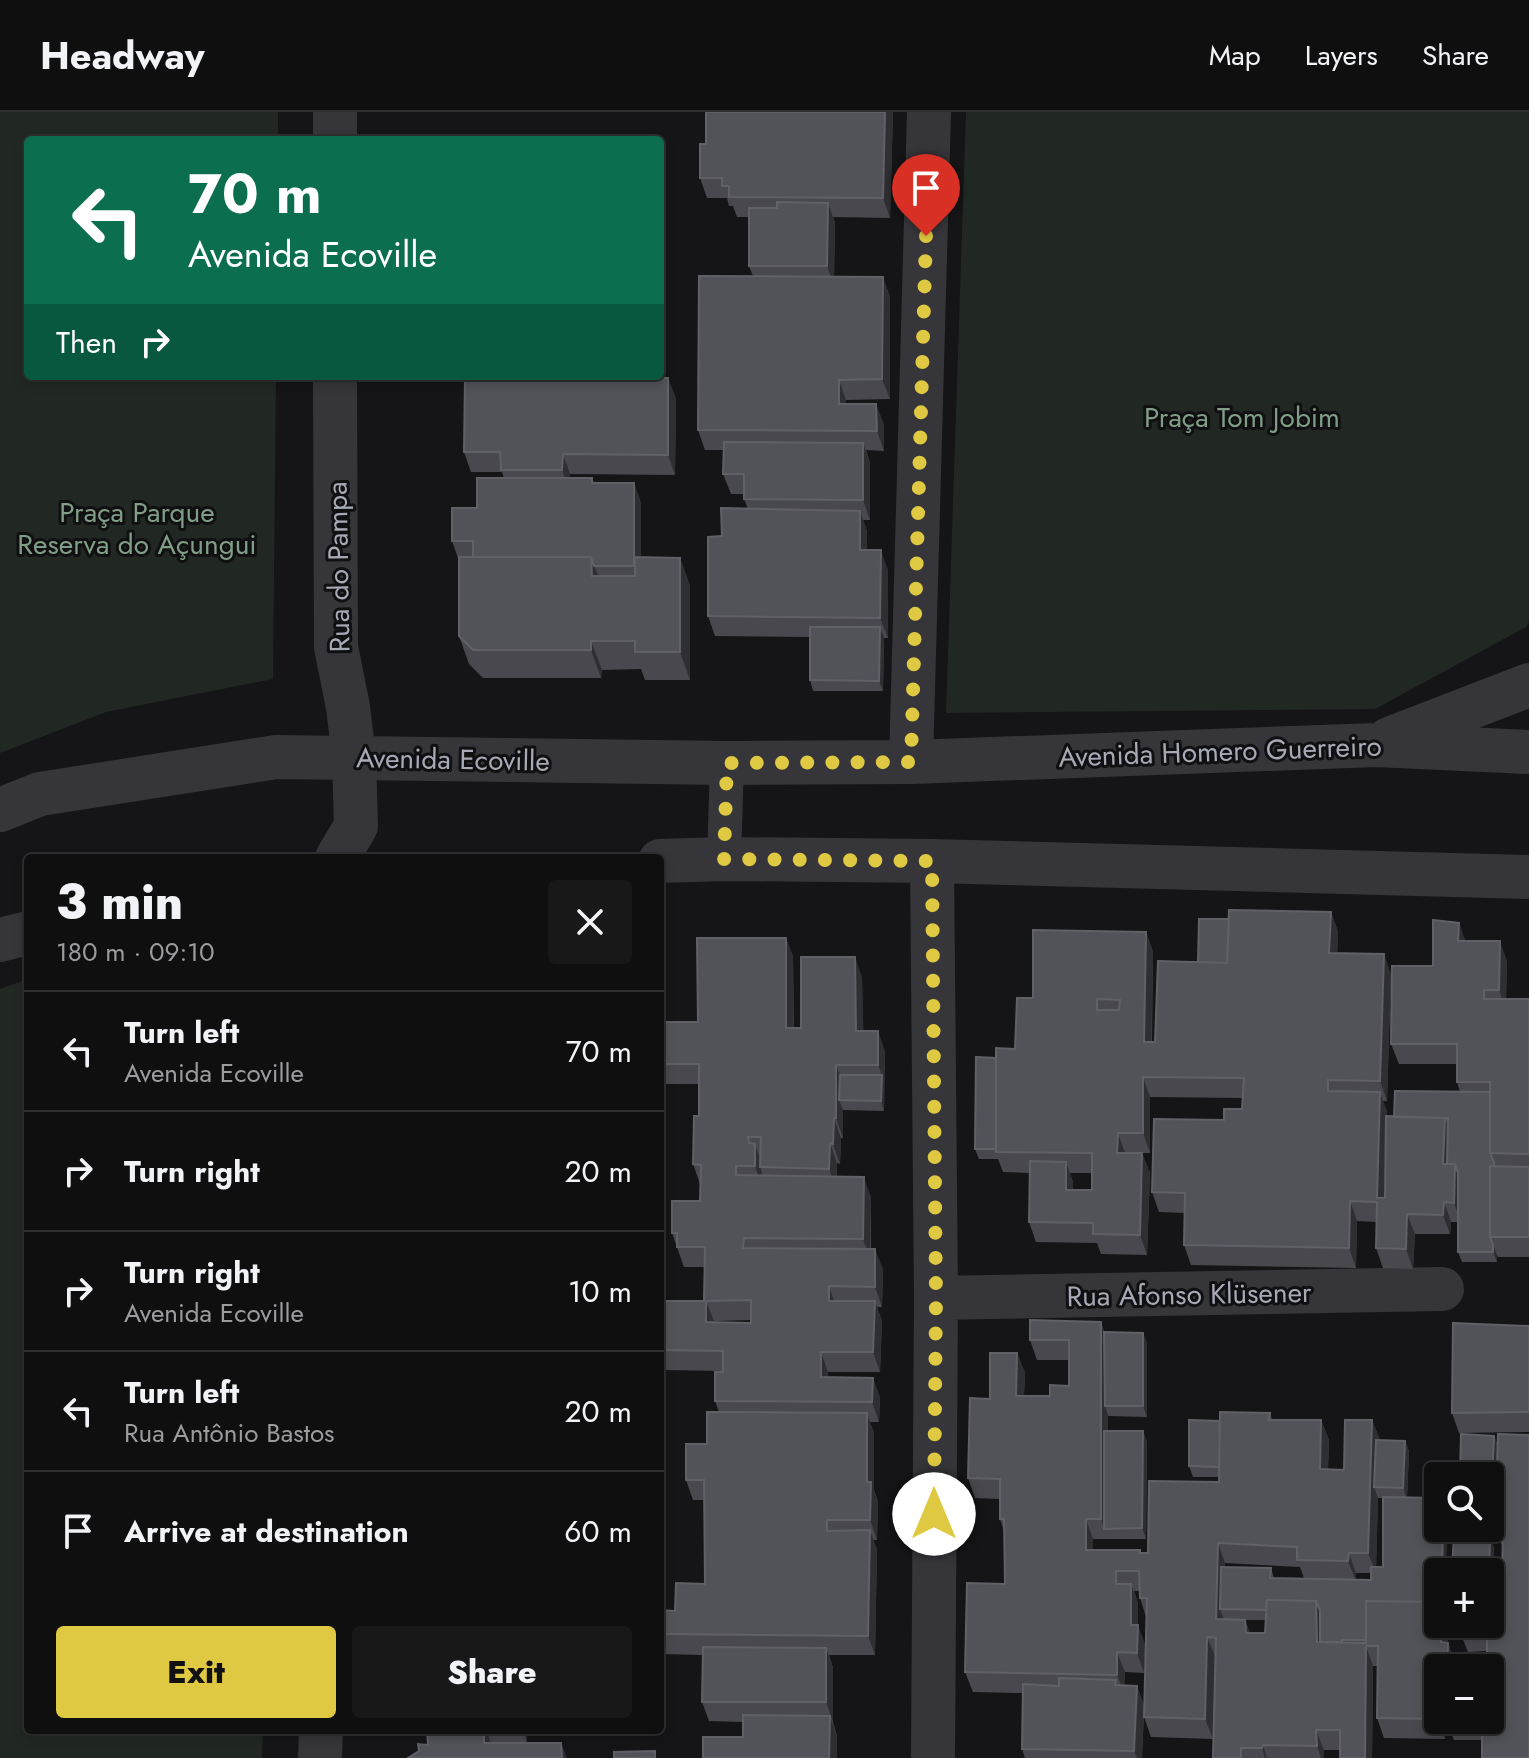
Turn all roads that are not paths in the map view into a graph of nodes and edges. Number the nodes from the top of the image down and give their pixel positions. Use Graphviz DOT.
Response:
graph roads {
  1 [pos="335,112"];
  2 [pos="929,112"];
  3 [pos="335,136"];
  4 [pos="335,380"];
  5 [pos="1529,685"];
  6 [pos="1376,745"];
  7 [pos="1529,752"];
  8 [pos="354,757"];
  9 [pos="911,762"];
  10 [pos="727,763"];
  11 [pos="0,810"];
  12 [pos="339,854"];
  13 [pos="724,859"];
  14 [pos="664,861"];
  15 [pos="932,861"];
  16 [pos="1524,879"];
  17 [pos="24,934"];
  18 [pos="0,940"];
  19 [pos="1442,1289"];
  20 [pos="936,1298"];
  21 [pos="321,1734"];
  22 [pos="320,1758"];
  23 [pos="933,1758"];
  1 -- 3 [label="street"];
  2 -- 9 [label="street"];
  4 -- 8 [label="street, Rua do Pampa"];
  5 -- 6 [label="street"];
  6 -- 7 [label="street, Avenida Homero Guerreiro"];
  6 -- 9 [label="street, Avenida Homero Guerreiro"];
  8 -- 10 [label="street, Avenida Ecoville"];
  8 -- 11 [label="street, Avenida Ecoville"];
  8 -- 12 [label="street, Rua do Pampa"];
  9 -- 10 [label="street, Avenida Ecoville"];
  10 -- 13 [label="lane"];
  13 -- 14 [label="street"];
  13 -- 15 [label="street"];
  15 -- 16 [label="street"];
  15 -- 20 [label="street"];
  17 -- 18 [label="street"];
  19 -- 20 [label="street, Rua Afonso Klüsener"];
  20 -- 23 [label="street"];
  21 -- 22 [label="street"];
}
